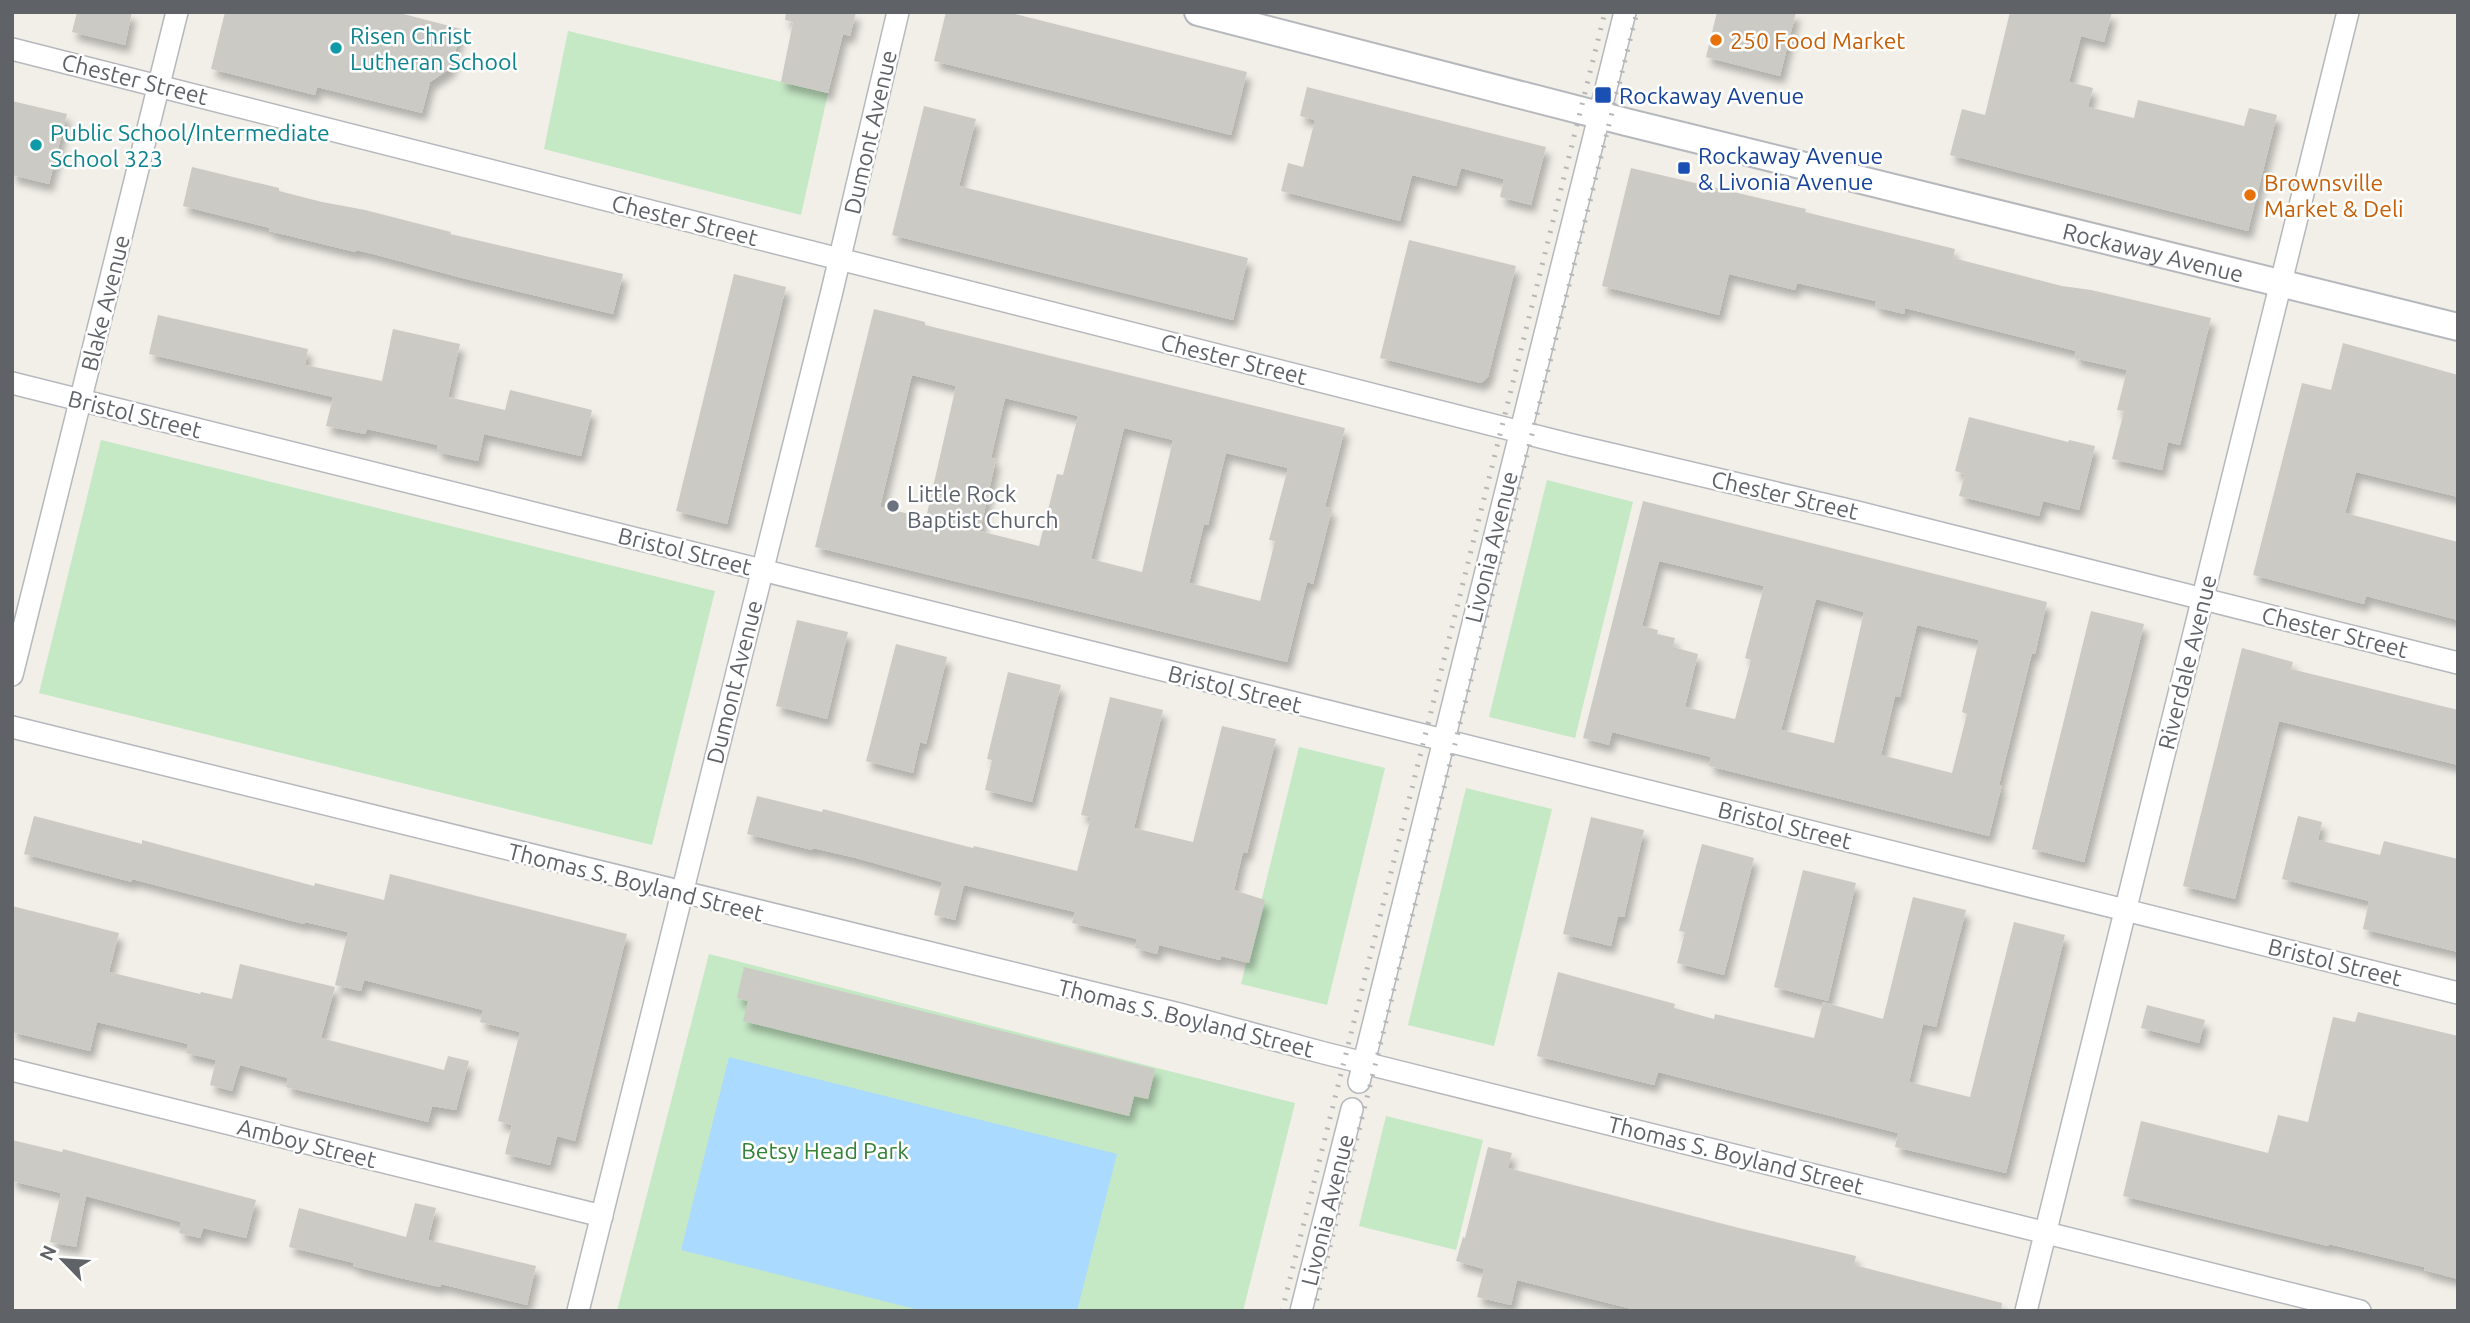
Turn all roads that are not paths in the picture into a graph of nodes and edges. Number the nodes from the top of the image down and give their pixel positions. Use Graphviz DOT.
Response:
graph roads {
  1 [pos="177,12"];
  2 [pos="898,12"];
  3 [pos="1198,12"];
  4 [pos="1625,12"];
  5 [pos="2348,12"];
  6 [pos="12,49"];
  7 [pos="159,85"];
  8 [pos="1598,114"];
  9 [pos="840,259"];
  10 [pos="2281,283"];
  11 [pos="2458,327"];
  12 [pos="12,383"];
  13 [pos="80,401"];
  14 [pos="1521,431"];
  15 [pos="762,570"];
  16 [pos="2202,599"];
  17 [pos="2458,663"];
  18 [pos="12,675"];
  19 [pos="12,727"];
  20 [pos="1443,741"];
  21 [pos="681,893"];
  22 [pos="2125,910"];
  23 [pos="2458,993"];
  24 [pos="12,1070"];
  25 [pos="1361,1072"];
  26 [pos="1352,1110"];
  27 [pos="602,1216"];
  28 [pos="2045,1232"];
  29 [pos="578,1311"];
  30 [pos="1301,1311"];
  31 [pos="2026,1311"];
  32 [pos="2360,1311"];
  1 -- 7 [label="street, Blake Avenue"];
  2 -- 9 [label="street, Dumont Avenue"];
  3 -- 8 [label="street, Rockaway Avenue"];
  4 -- 8 [label="street, Livonia Avenue"];
  5 -- 10 [label="street, Riverdale Avenue"];
  6 -- 7 [label="street, Chester Street"];
  7 -- 9 [label="street, Chester Street"];
  7 -- 13 [label="street, Blake Avenue"];
  8 -- 10 [label="street, Rockaway Avenue"];
  8 -- 14 [label="street, Livonia Avenue"];
  9 -- 14 [label="street, Chester Street"];
  9 -- 15 [label="street, Dumont Avenue"];
  10 -- 11 [label="street, Rockaway Avenue"];
  10 -- 16 [label="street, Riverdale Avenue"];
  12 -- 13 [label="street, Bristol Street"];
  13 -- 15 [label="street, Bristol Street"];
  13 -- 18 [label="street, Blake Avenue"];
  14 -- 16 [label="street, Chester Street"];
  14 -- 20 [label="street, Livonia Avenue"];
  15 -- 20 [label="street, Bristol Street"];
  15 -- 21 [label="street, Dumont Avenue"];
  16 -- 17 [label="street, Chester Street"];
  16 -- 22 [label="street, Riverdale Avenue"];
  19 -- 21 [label="street, Thomas S. Boyland Street"];
  20 -- 22 [label="street, Bristol Street"];
  20 -- 25 [label="street, Livonia Avenue"];
  21 -- 25 [label="street, Thomas S. Boyland Street"];
  21 -- 27 [label="street, Dumont Avenue"];
  22 -- 23 [label="street, Bristol Street"];
  22 -- 28 [label="street, Riverdale Avenue"];
  24 -- 27 [label="street, Amboy Street"];
  25 -- 28 [label="street, Thomas S. Boyland Street"];
  26 -- 30 [label="street, Livonia Avenue"];
  27 -- 29 [label="street, Dumont Avenue"];
  28 -- 31 [label="street, Riverdale Avenue"];
  28 -- 32 [label="street, Thomas S. Boyland Street"];
}
